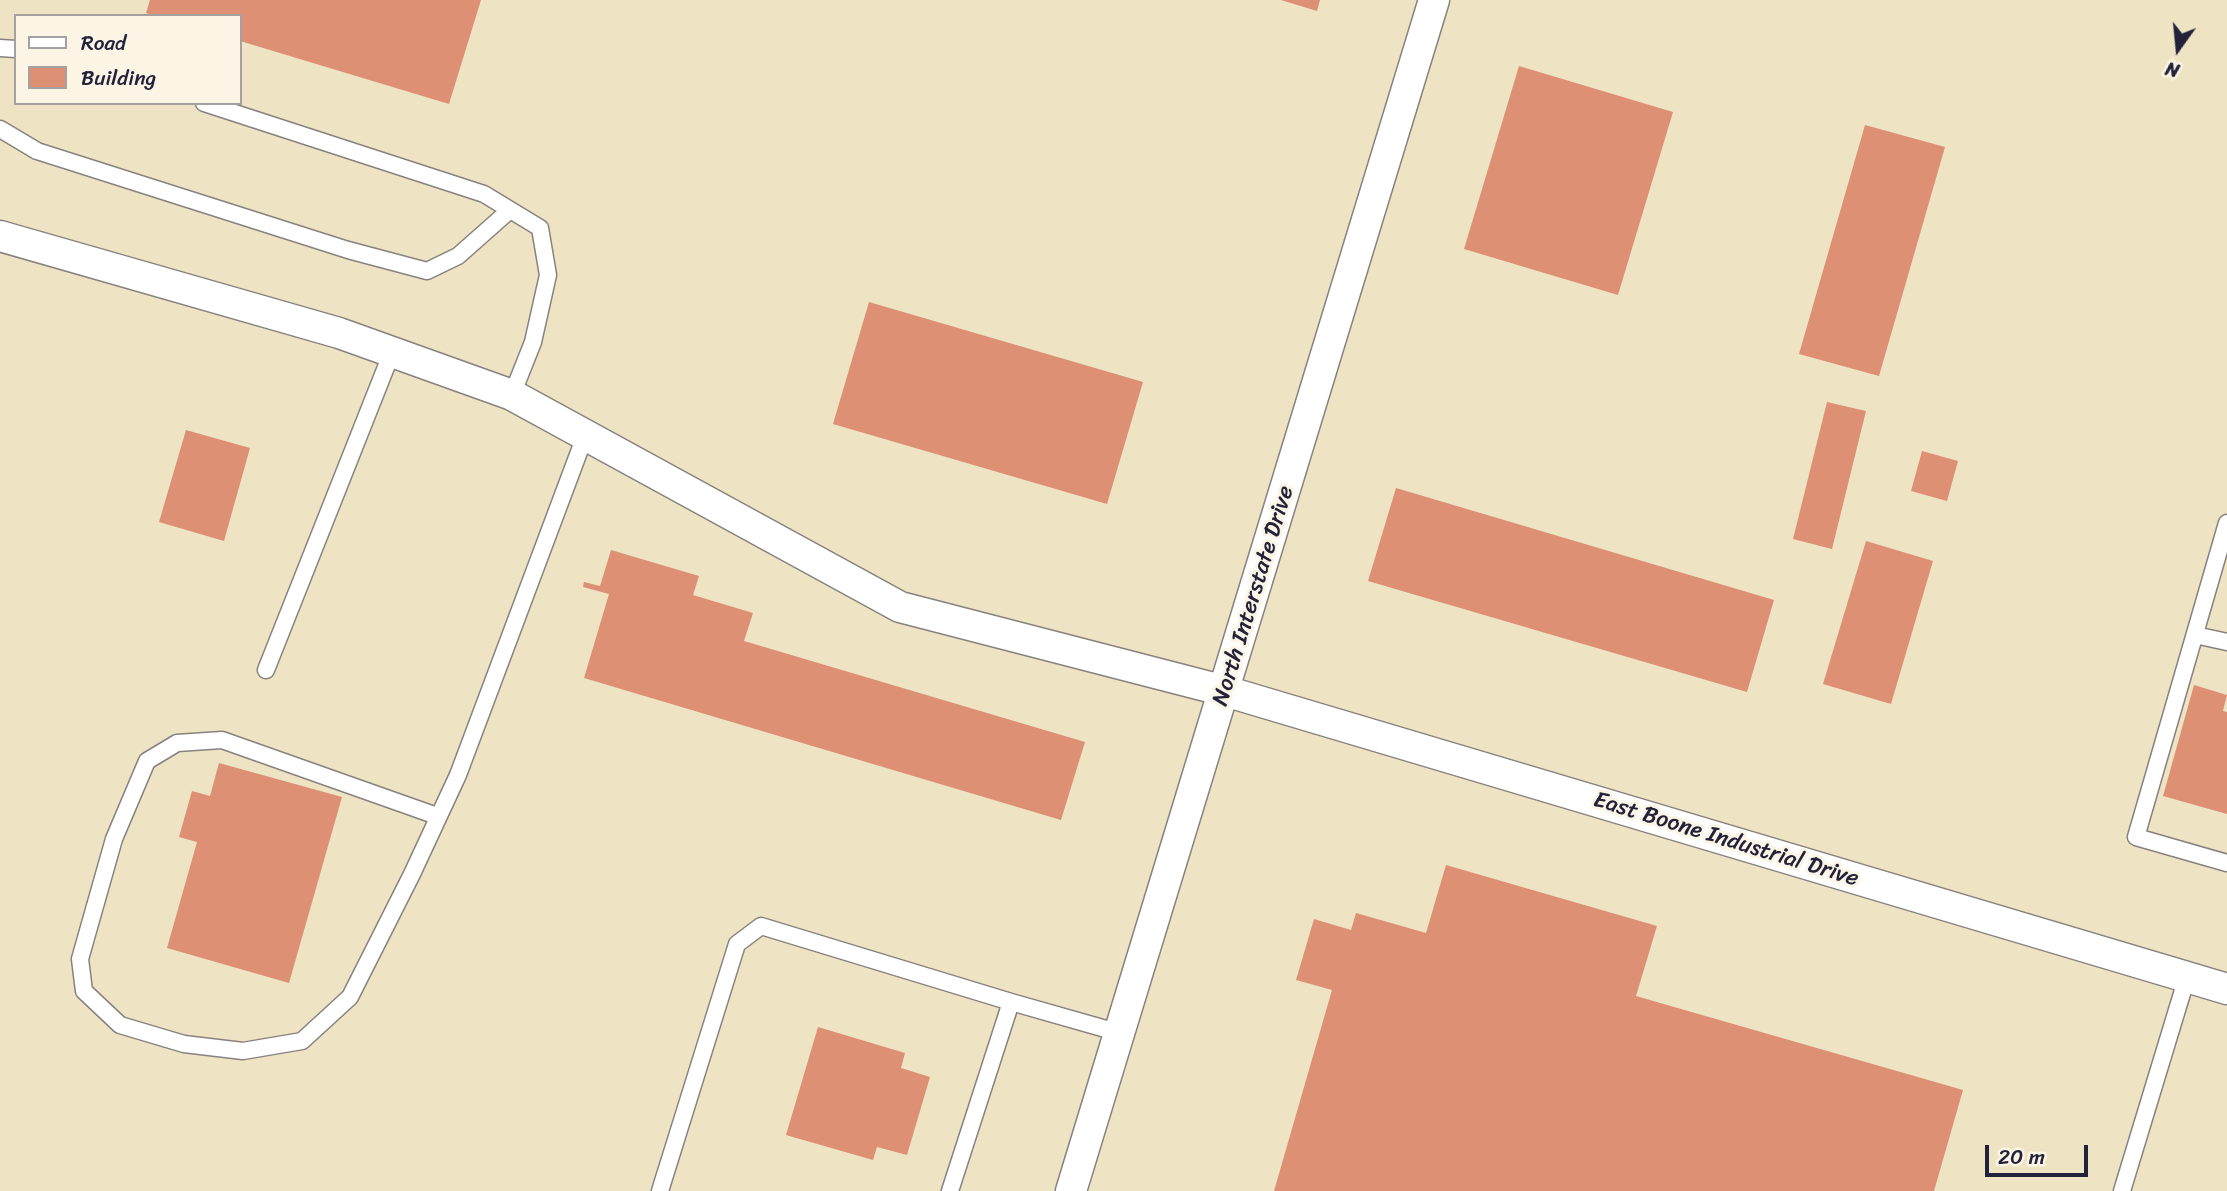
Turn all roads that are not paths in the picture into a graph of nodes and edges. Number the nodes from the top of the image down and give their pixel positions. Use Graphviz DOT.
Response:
graph roads {
  1 [pos="1434,0"];
  2 [pos="210,105"];
  3 [pos="0,129"];
  4 [pos="510,210"];
  5 [pos="0,236"];
  6 [pos="392,352"];
  7 [pos="512,395"];
  8 [pos="585,436"];
  9 [pos="2227,523"];
  10 [pos="2195,635"];
  11 [pos="2227,642"];
  12 [pos="267,670"];
  13 [pos="1225,691"];
  14 [pos="438,816"];
  15 [pos="2227,863"];
  16 [pos="2187,978"];
  17 [pos="2227,989"];
  18 [pos="1011,1002"];
  19 [pos="1119,1032"];
  20 [pos="660,1191"];
  21 [pos="950,1191"];
  22 [pos="1070,1191"];
  23 [pos="2122,1191"];
  1 -- 13 [label="street, North Interstate Drive"];
  2 -- 4 [label="lane"];
  3 -- 4 [label="lane"];
  4 -- 7 [label="lane"];
  5 -- 6 [label="street, East Boone Industrial Drive"];
  6 -- 7 [label="street, East Boone Industrial Drive"];
  6 -- 12 [label="lane"];
  7 -- 8 [label="street, East Boone Industrial Drive"];
  8 -- 13 [label="street, East Boone Industrial Drive"];
  8 -- 14 [label="lane"];
  9 -- 10 [label="lane"];
  10 -- 11 [label="lane"];
  10 -- 15 [label="lane"];
  13 -- 16 [label="street, East Boone Industrial Drive"];
  13 -- 19 [label="street, North Interstate Drive"];
  14 -- 14 [label="lane"];
  16 -- 17 [label="street, East Boone Industrial Drive"];
  16 -- 23 [label="lane"];
  18 -- 19 [label="lane"];
  18 -- 20 [label="lane"];
  18 -- 21 [label="lane"];
  19 -- 22 [label="street, North Interstate Drive"];
}
